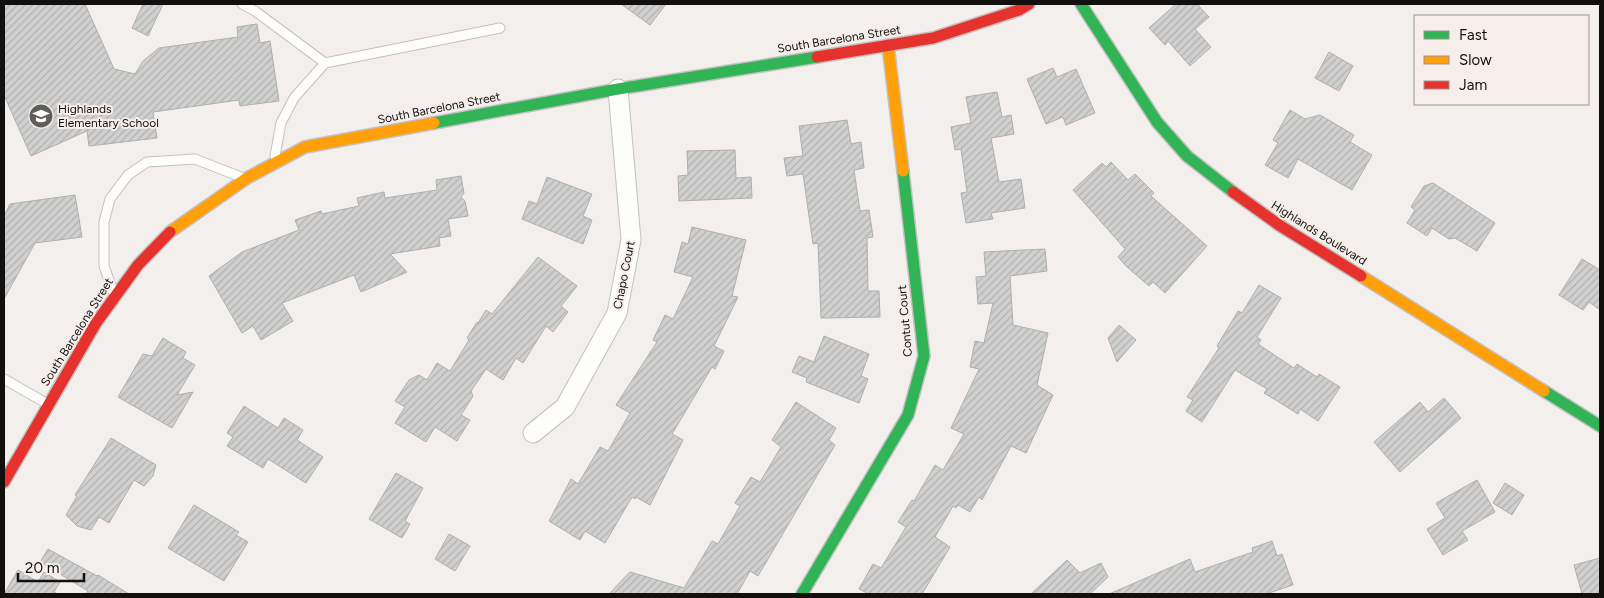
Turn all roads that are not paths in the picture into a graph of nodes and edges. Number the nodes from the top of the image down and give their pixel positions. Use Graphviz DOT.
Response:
graph roads {
  1 [pos="242,4"];
  2 [pos="1029,4"];
  3 [pos="1081,4"];
  4 [pos="500,28"];
  5 [pos="888,45"];
  6 [pos="325,63"];
  7 [pos="618,88"];
  8 [pos="274,161"];
  9 [pos="246,178"];
  10 [pos="115,296"];
  11 [pos="4,379"];
  12 [pos="48,405"];
  13 [pos="1600,426"];
  14 [pos="533,433"];
  15 [pos="4,482"];
  16 [pos="802,594"];
  1 -- 6 [label="lane"];
  2 -- 5 [label="street, South Barcelona Street"];
  3 -- 13 [label="street, Highlands Boulevard"];
  4 -- 6 [label="lane"];
  5 -- 7 [label="street, South Barcelona Street"];
  5 -- 16 [label="street, Contut Court"];
  6 -- 8 [label="lane"];
  7 -- 8 [label="street, South Barcelona Street"];
  7 -- 14 [label="street, Chapo Court"];
  8 -- 9 [label="street, South Barcelona Street"];
  9 -- 10 [label="street, South Barcelona Street"];
  9 -- 10 [label="lane"];
  10 -- 12 [label="street, South Barcelona Street"];
  11 -- 12 [label="lane"];
  12 -- 15 [label="street, South Barcelona Street"];
}
